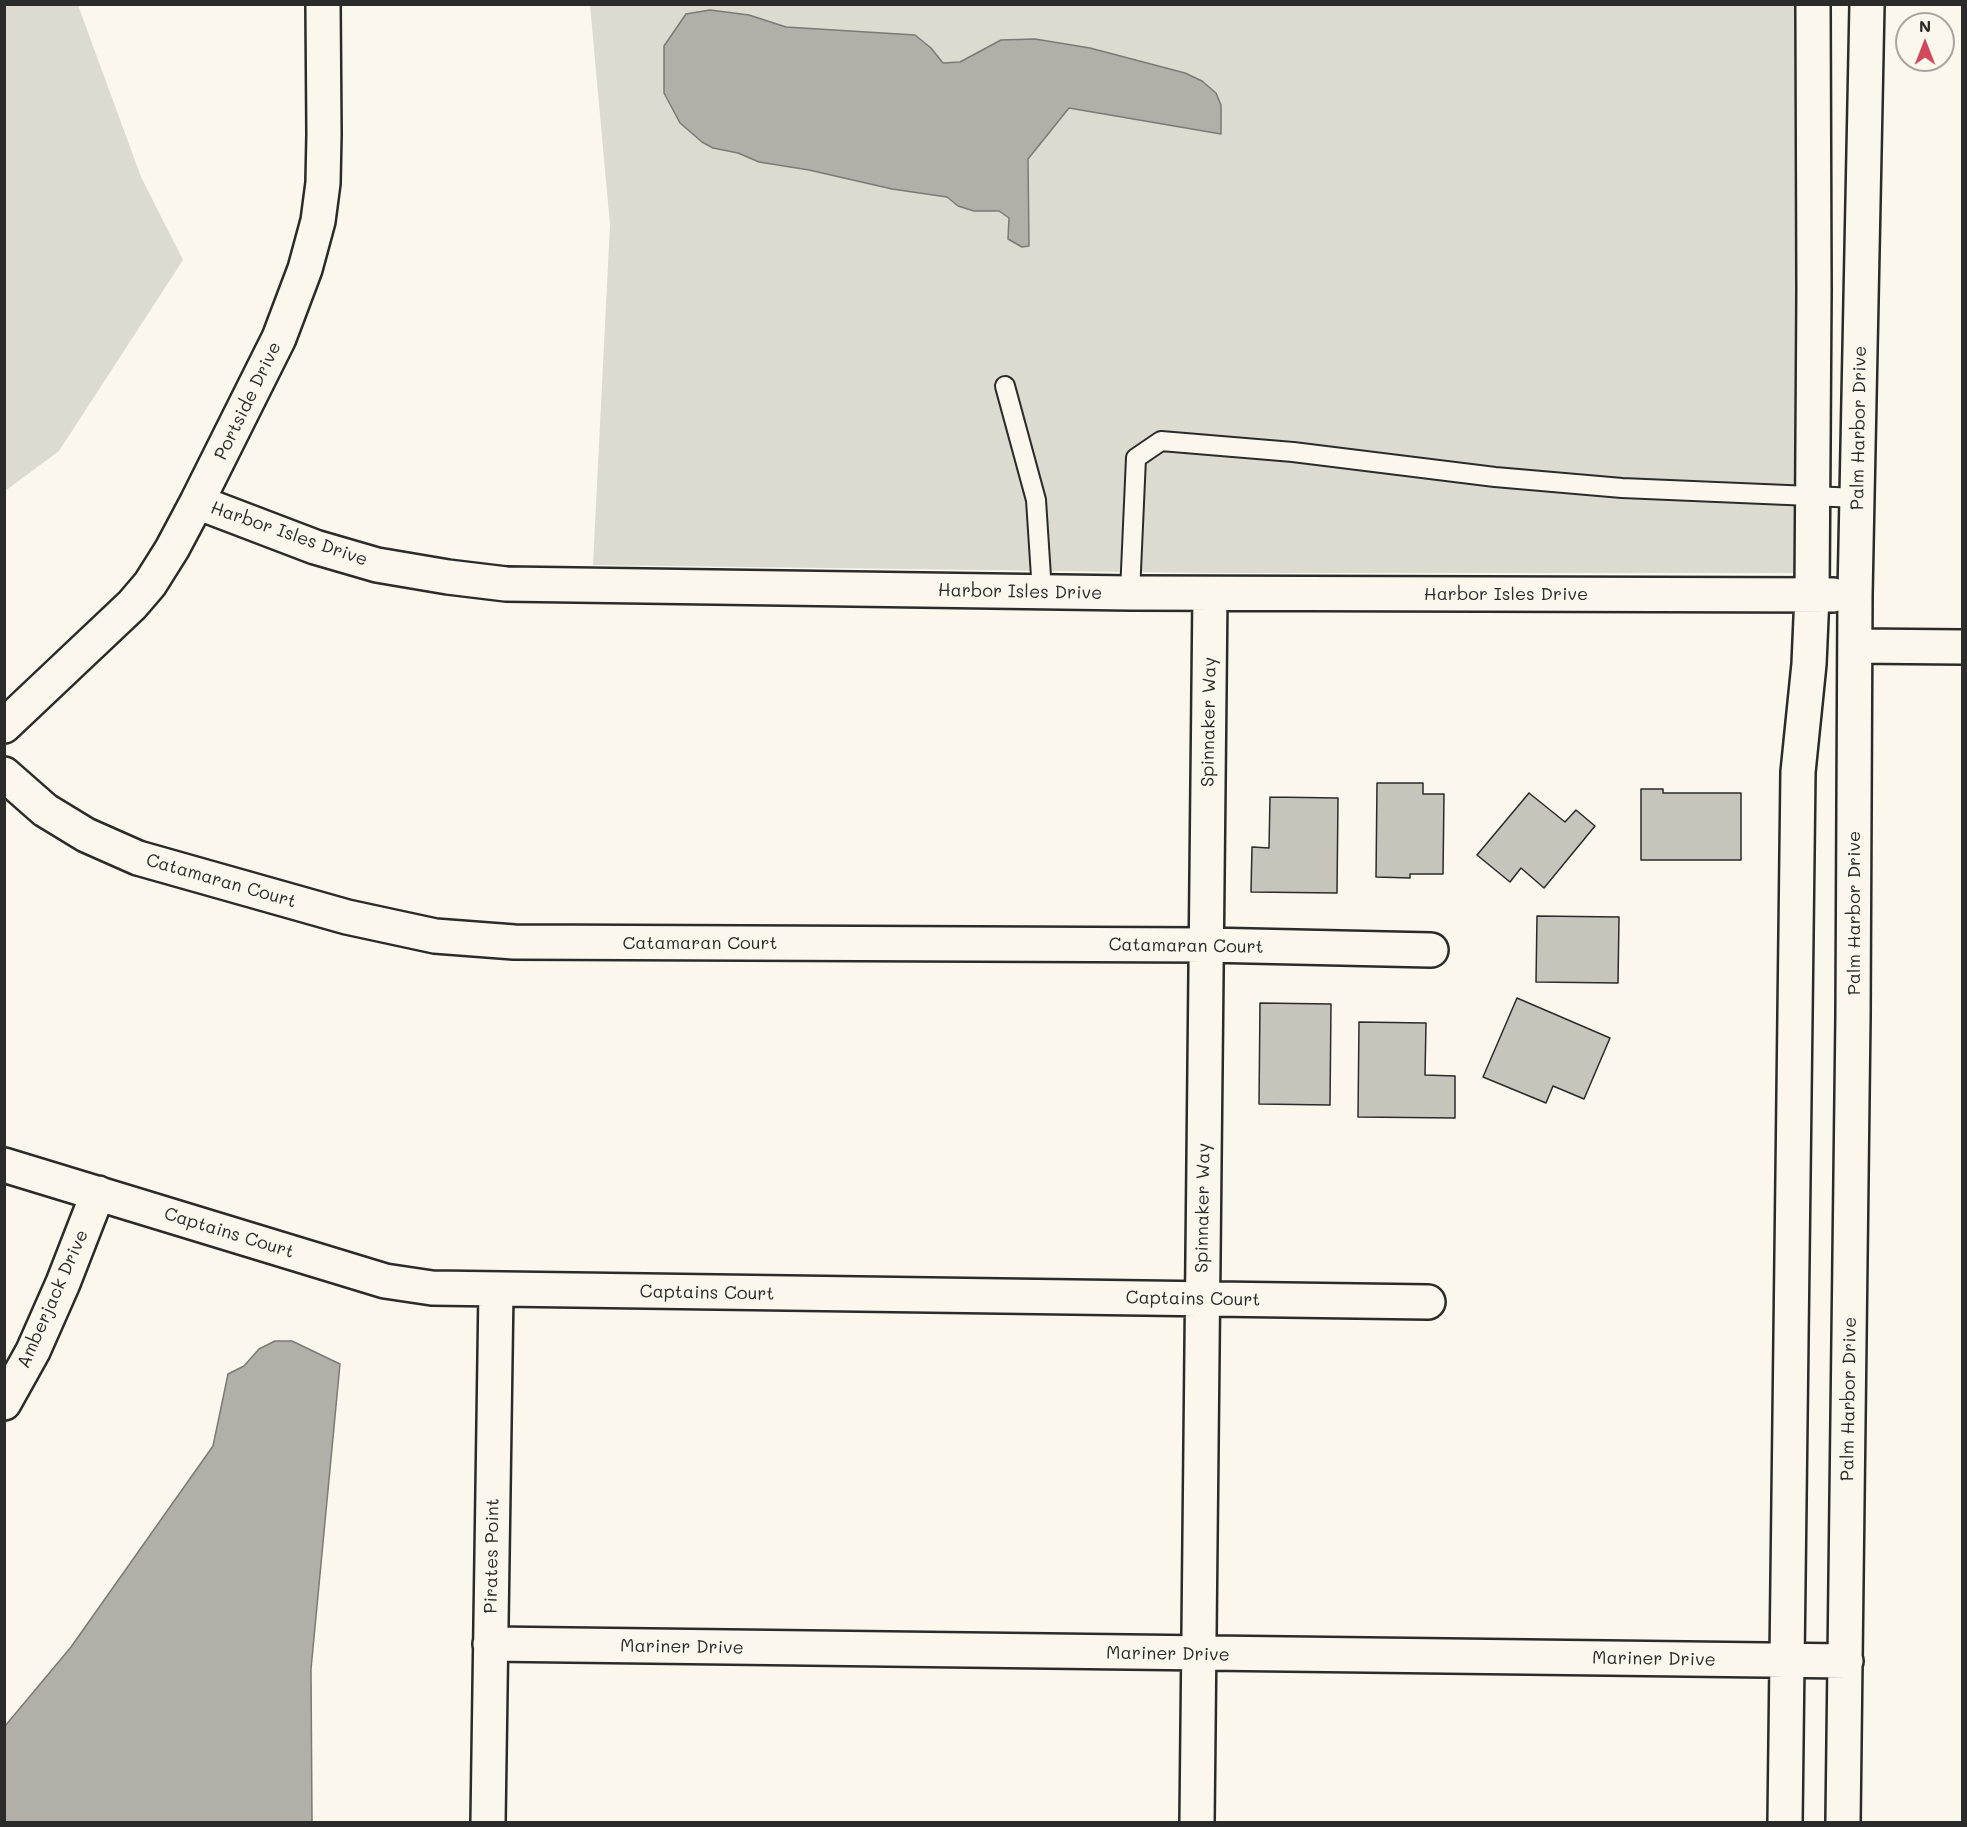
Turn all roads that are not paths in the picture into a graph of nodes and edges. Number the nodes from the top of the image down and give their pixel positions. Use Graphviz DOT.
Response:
graph roads {
  1 [pos="323,4"];
  2 [pos="1813,4"];
  3 [pos="1867,4"];
  4 [pos="1005,386"];
  5 [pos="1813,497"];
  6 [pos="1858,498"];
  7 [pos="198,502"];
  8 [pos="1042,592"];
  9 [pos="1130,593"];
  10 [pos="1210,594"];
  11 [pos="1812,594"];
  12 [pos="1855,594"];
  13 [pos="1856,646"];
  14 [pos="1962,648"];
  15 [pos="4,726"];
  16 [pos="4,774"];
  17 [pos="1206,945"];
  18 [pos="1431,950"];
  19 [pos="4,1165"];
  20 [pos="98,1193"];
  21 [pos="496,1290"];
  22 [pos="1203,1299"];
  23 [pos="1428,1302"];
  24 [pos="4,1402"];
  25 [pos="490,1644"];
  26 [pos="1199,1654"];
  27 [pos="1786,1660"];
  28 [pos="1846,1661"];
  29 [pos="488,1822"];
  30 [pos="1197,1822"];
  31 [pos="1785,1822"];
  32 [pos="1843,1822"];
  1 -- 7 [label="street, Portside Drive"];
  2 -- 5 [label="street"];
  3 -- 6 [label="street, Palm Harbor Drive"];
  4 -- 8 [label="lane"];
  5 -- 6 [label="lane"];
  5 -- 9 [label="lane"];
  5 -- 11 [label="street"];
  6 -- 12 [label="street, Palm Harbor Drive"];
  7 -- 8 [label="street, Harbor Isles Drive"];
  7 -- 15 [label="street, Portside Drive"];
  8 -- 9 [label="street, Harbor Isles Drive"];
  9 -- 10 [label="street, Harbor Isles Drive"];
  10 -- 11 [label="street, Harbor Isles Drive"];
  10 -- 17 [label="street, Spinnaker Way"];
  11 -- 12 [label="street, Harbor Isles Drive"];
  11 -- 27 [label="street"];
  12 -- 13 [label="street, Palm Harbor Drive"];
  13 -- 14 [label="street"];
  13 -- 28 [label="street, Palm Harbor Drive"];
  16 -- 17 [label="street, Catamaran Court"];
  17 -- 18 [label="street, Catamaran Court"];
  17 -- 22 [label="street, Spinnaker Way"];
  19 -- 20 [label="street, Captains Court"];
  20 -- 21 [label="street, Captains Court"];
  20 -- 24 [label="street, Amberjack Drive"];
  21 -- 22 [label="street, Captains Court"];
  21 -- 25 [label="street, Pirates Point"];
  22 -- 23 [label="street, Captains Court"];
  22 -- 26 [label="street, Spinnaker Way"];
  25 -- 26 [label="street, Mariner Drive"];
  25 -- 29 [label="street, Pirates Point"];
  26 -- 27 [label="street, Mariner Drive"];
  26 -- 30 [label="street, Spinnaker Way"];
  27 -- 28 [label="street, Mariner Drive"];
  27 -- 31 [label="street"];
  28 -- 32 [label="street, Palm Harbor Drive"];
}
